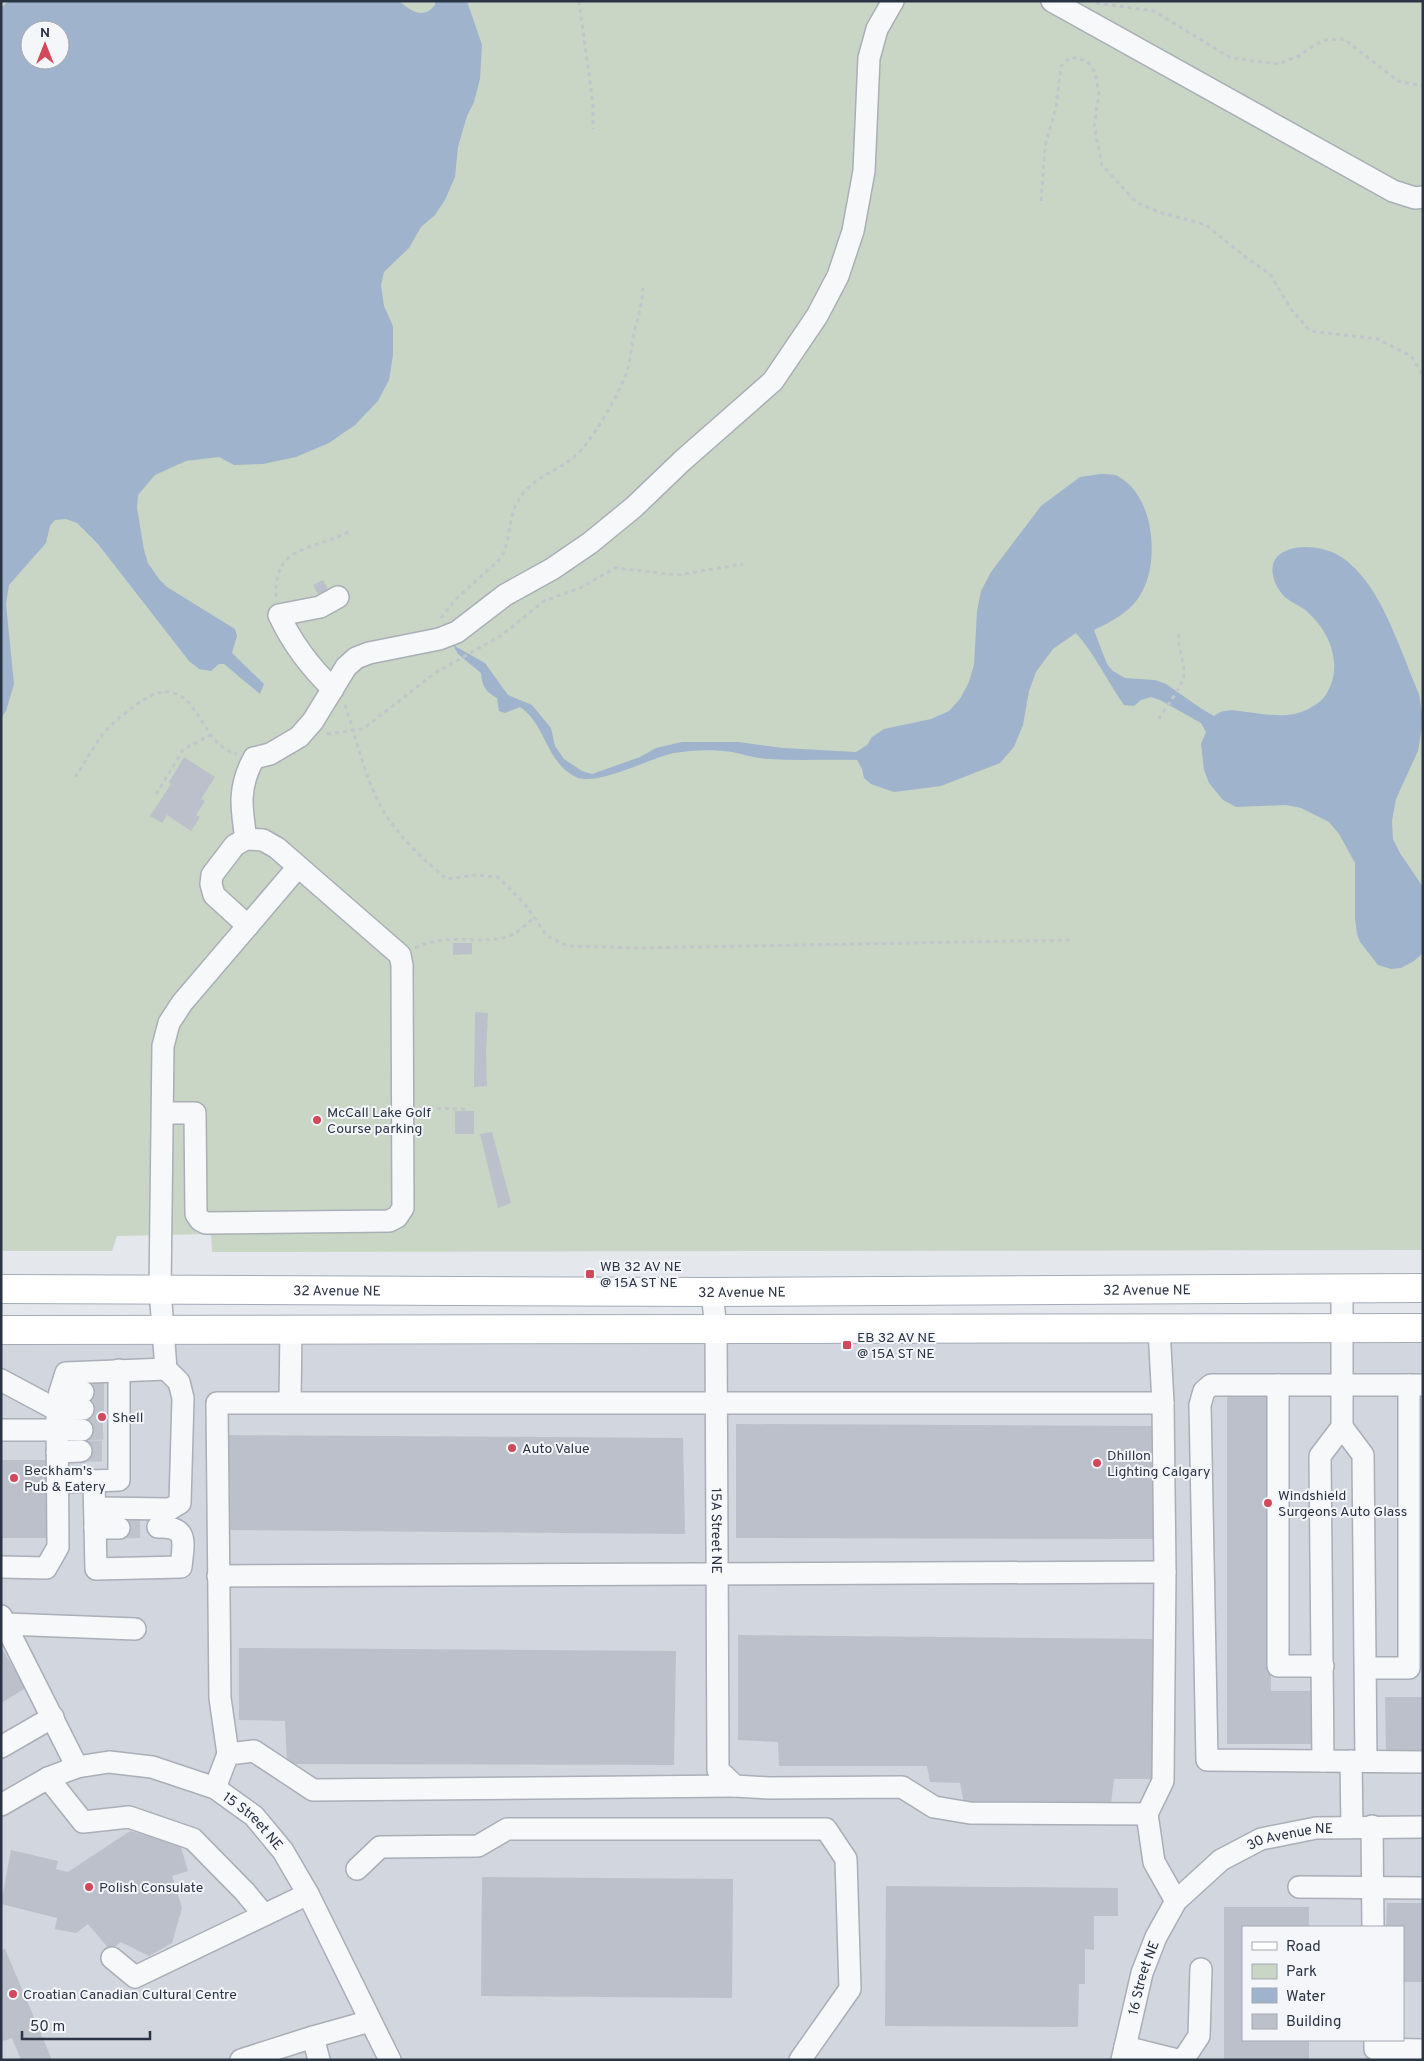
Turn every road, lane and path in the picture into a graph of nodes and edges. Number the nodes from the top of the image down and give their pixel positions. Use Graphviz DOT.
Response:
graph roads {
  1 [pos="579,1"];
  2 [pos="893,1"];
  3 [pos="1052,1"];
  4 [pos="1092,1"];
  5 [pos="1423,86"];
  6 [pos="593,129"];
  7 [pos="1423,197"];
  8 [pos="1041,201"];
  9 [pos="643,288"];
  10 [pos="1423,375"];
  11 [pos="350,531"];
  12 [pos="743,564"];
  13 [pos="338,597"];
  14 [pos="279,615"];
  15 [pos="1179,634"];
  16 [pos="416,644"];
  17 [pos="333,689"];
  18 [pos="1159,719"];
  19 [pos="354,731"];
  20 [pos="210,735"];
  21 [pos="299,737"];
  22 [pos="254,758"];
  23 [pos="75,777"];
  24 [pos="156,794"];
  25 [pos="246,839"];
  26 [pos="298,867"];
  27 [pos="534,918"];
  28 [pos="248,926"];
  29 [pos="1072,940"];
  30 [pos="400,955"];
  31 [pos="425,1108"];
  32 [pos="466,1109"];
  33 [pos="163,1113"];
  34 [pos="1342,1288"];
  35 [pos="1423,1288"];
  36 [pos="1,1289"];
  37 [pos="160,1290"];
  38 [pos="712,1292"];
  39 [pos="716,1328"];
  40 [pos="1159,1328"];
  41 [pos="1342,1328"];
  42 [pos="1423,1328"];
  43 [pos="162,1329"];
  44 [pos="291,1329"];
  45 [pos="1,1330"];
  46 [pos="118,1370"];
  47 [pos="166,1370"];
  48 [pos="1,1380"];
  49 [pos="1278,1385"];
  50 [pos="1342,1385"];
  51 [pos="1416,1385"];
  52 [pos="290,1402"];
  53 [pos="715,1402"];
  54 [pos="1163,1403"];
  55 [pos="58,1411"];
  56 [pos="1342,1427"];
  57 [pos="1,1430"];
  58 [pos="81,1451"];
  59 [pos="58,1452"];
  60 [pos="94,1481"];
  61 [pos="59,1482"];
  62 [pos="95,1518"];
  63 [pos="158,1527"];
  64 [pos="119,1528"];
  65 [pos="1,1567"];
  66 [pos="716,1572"];
  67 [pos="1165,1572"];
  68 [pos="218,1576"];
  69 [pos="3,1620"];
  70 [pos="135,1629"];
  71 [pos="1324,1666"];
  72 [pos="1366,1668"];
  73 [pos="53,1717"];
  74 [pos="1,1747"];
  75 [pos="228,1754"];
  76 [pos="1323,1761"];
  77 [pos="1358,1761"];
  78 [pos="1423,1762"];
  79 [pos="77,1767"];
  80 [pos="48,1778"];
  81 [pos="734,1786"];
  82 [pos="214,1788"];
  83 [pos="1,1805"];
  84 [pos="1147,1814"];
  85 [pos="1362,1826"];
  86 [pos="1423,1826"];
  87 [pos="357,1869"];
  88 [pos="1299,1887"];
  89 [pos="1373,1888"];
  90 [pos="1423,1888"];
  91 [pos="308,1894"];
  92 [pos="1176,1901"];
  93 [pos="264,1915"];
  94 [pos="1374,1926"];
  95 [pos="112,1958"];
  96 [pos="1201,1969"];
  97 [pos="370,2021"];
  98 [pos="313,2037"];
  99 [pos="1375,2041"];
  100 [pos="1423,2050"];
  101 [pos="1124,2053"];
  102 [pos="241,2060"];
  103 [pos="319,2060"];
  104 [pos="390,2060"];
  105 [pos="800,2060"];
  106 [pos="1177,2060"];
  107 [pos="1183,2060"];
  1 -- 6 [label="path"];
  2 -- 16 [label="street"];
  3 -- 7 [label="street"];
  4 -- 5 [label="path"];
  8 -- 10 [label="path"];
  9 -- 16 [label="path"];
  11 -- 14 [label="path"];
  12 -- 19 [label="path"];
  13 -- 14 [label="street"];
  14 -- 17 [label="street"];
  15 -- 18 [label="path"];
  16 -- 17 [label="street"];
  17 -- 19 [label="path"];
  17 -- 21 [label="street"];
  19 -- 21 [label="path"];
  19 -- 27 [label="path"];
  20 -- 22 [label="path"];
  20 -- 23 [label="path"];
  20 -- 24 [label="path"];
  21 -- 22 [label="street"];
  22 -- 25 [label="street"];
  25 -- 26 [label="street"];
  25 -- 28 [label="street"];
  26 -- 28 [label="street"];
  26 -- 30 [label="street"];
  27 -- 29 [label="path"];
  27 -- 30 [label="path"];
  28 -- 33 [label="street"];
  30 -- 33 [label="street"];
  31 -- 32 [label="path"];
  33 -- 37 [label="street"];
  34 -- 35 [label="main road, 32 Avenue NE"];
  34 -- 38 [label="main road, 32 Avenue NE"];
  34 -- 41 [label="street"];
  36 -- 37 [label="main road, 32 Avenue NE"];
  37 -- 38 [label="main road, 32 Avenue NE"];
  37 -- 43 [label="street"];
  38 -- 39 [label="street, 15A Street NE"];
  39 -- 40 [label="main road"];
  39 -- 44 [label="main road"];
  39 -- 53 [label="street, 15A Street NE"];
  40 -- 41 [label="main road"];
  40 -- 54 [label="street"];
  41 -- 42 [label="main road"];
  41 -- 50 [label="street"];
  43 -- 44 [label="main road"];
  43 -- 45 [label="main road"];
  43 -- 47 [label="street"];
  44 -- 52 [label="street"];
  46 -- 47 [label="street"];
  46 -- 55 [label="street"];
  46 -- 60 [label="street"];
  47 -- 62 [label="street"];
  48 -- 55 [label="street"];
  49 -- 50 [label="street"];
  49 -- 71 [label="street"];
  49 -- 76 [label="street"];
  50 -- 51 [label="street"];
  50 -- 56 [label="street"];
  51 -- 72 [label="street"];
  52 -- 53 [label="street"];
  52 -- 68 [label="street"];
  53 -- 54 [label="street"];
  53 -- 66 [label="street, 15A Street NE"];
  54 -- 67 [label="street"];
  55 -- 55 [label="street"];
  55 -- 57 [label="street"];
  55 -- 59 [label="street"];
  56 -- 71 [label="street"];
  56 -- 72 [label="street"];
  58 -- 59 [label="street"];
  59 -- 61 [label="street"];
  60 -- 61 [label="street"];
  60 -- 62 [label="street"];
  61 -- 65 [label="street"];
  62 -- 63 [label="street"];
  62 -- 64 [label="street"];
  66 -- 67 [label="street"];
  66 -- 68 [label="street"];
  66 -- 81 [label="street, 15A Street NE"];
  67 -- 84 [label="street"];
  68 -- 75 [label="street"];
  69 -- 70 [label="street"];
  69 -- 73 [label="street"];
  71 -- 76 [label="street"];
  72 -- 77 [label="street"];
  73 -- 74 [label="street"];
  73 -- 79 [label="street"];
  75 -- 81 [label="street"];
  75 -- 82 [label="street"];
  76 -- 77 [label="street"];
  77 -- 78 [label="street"];
  77 -- 85 [label="street"];
  79 -- 80 [label="street, 15 Street NE"];
  79 -- 82 [label="street, 15 Street NE"];
  80 -- 83 [label="street, 15 Street NE"];
  80 -- 93 [label="street"];
  81 -- 84 [label="street"];
  82 -- 91 [label="street, 15 Street NE"];
  84 -- 92 [label="street"];
  85 -- 86 [label="street, 30 Avenue NE"];
  85 -- 89 [label="street"];
  85 -- 92 [label="street, 30 Avenue NE"];
  87 -- 105 [label="street"];
  88 -- 89 [label="street"];
  89 -- 90 [label="street"];
  89 -- 94 [label="street"];
  91 -- 93 [label="street"];
  91 -- 97 [label="street, 15 Street NE"];
  92 -- 101 [label="street, 16 Street NE"];
  93 -- 95 [label="street"];
  96 -- 107 [label="street"];
  97 -- 98 [label="street"];
  97 -- 104 [label="street, 15 Street NE"];
  98 -- 102 [label="street"];
  98 -- 103 [label="street"];
  99 -- 100 [label="street"];
  101 -- 106 [label="street"];
}
